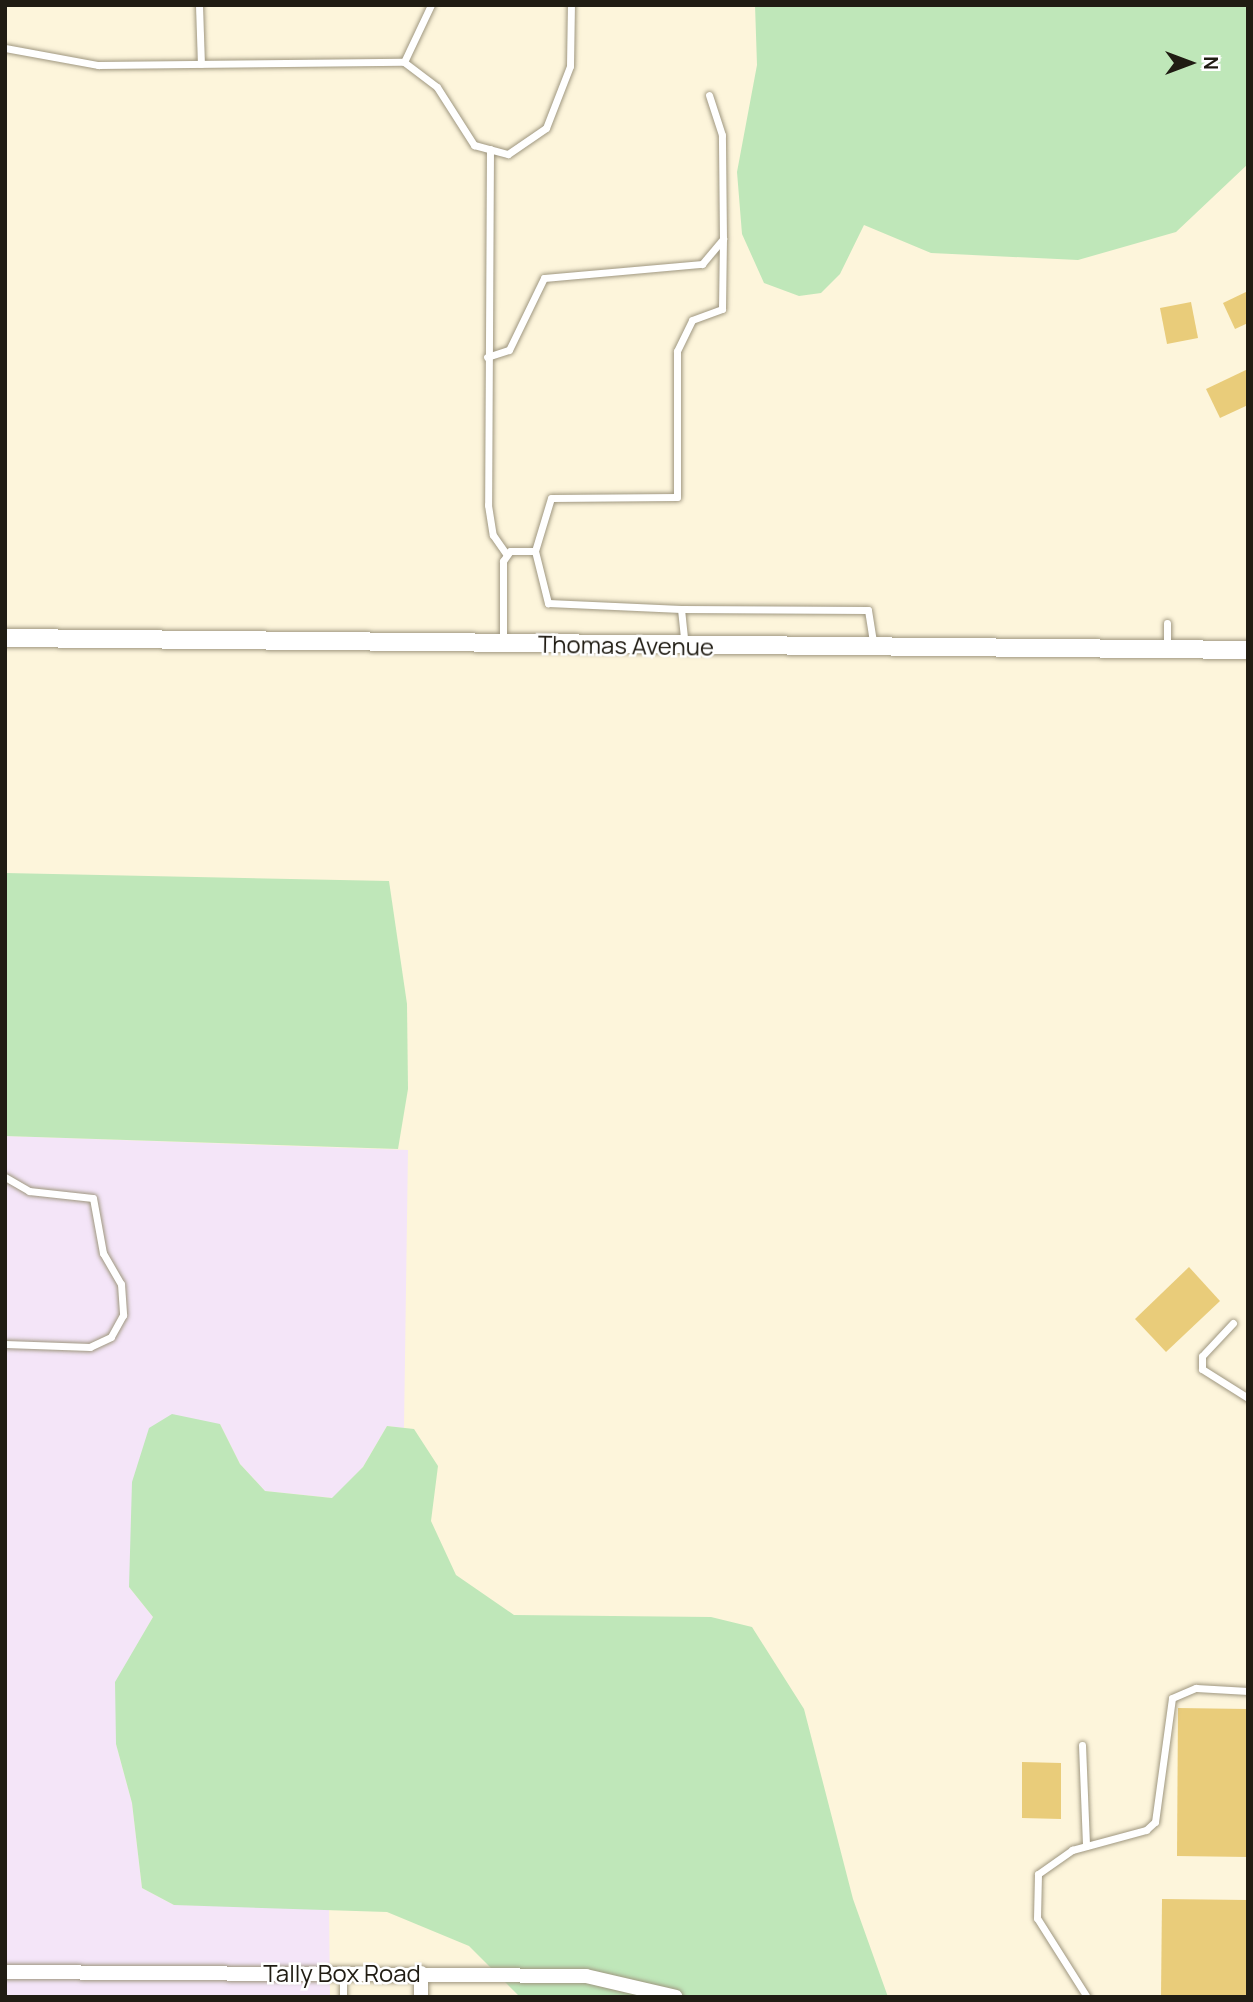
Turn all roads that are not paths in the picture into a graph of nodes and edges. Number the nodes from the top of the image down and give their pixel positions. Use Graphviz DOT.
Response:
graph roads {
  1 [pos="199,5"];
  2 [pos="431,5"];
  3 [pos="571,5"];
  4 [pos="5,48"];
  5 [pos="404,62"];
  6 [pos="201,65"];
  7 [pos="709,95"];
  8 [pos="490,149"];
  9 [pos="723,239"];
  10 [pos="487,357"];
  11 [pos="535,551"];
  12 [pos="506,555"];
  13 [pos="681,609"];
  14 [pos="1167,623"];
  15 [pos="5,638"];
  16 [pos="503,644"];
  17 [pos="685,646"];
  18 [pos="874,648"];
  19 [pos="1167,650"];
  20 [pos="1248,650"];
  21 [pos="5,1177"];
  22 [pos="1233,1323"];
  23 [pos="5,1344"];
  24 [pos="1248,1398"];
  25 [pos="1248,1690"];
  26 [pos="1082,1745"];
  27 [pos="1086,1846"];
  28 [pos="5,1972"];
  29 [pos="343,1973"];
  30 [pos="421,1973"];
  31 [pos="342,1997"];
  32 [pos="421,1997"];
  33 [pos="676,1997"];
  34 [pos="1087,1997"];
  1 -- 6 [label="lane"];
  2 -- 5 [label="lane"];
  3 -- 8 [label="lane"];
  4 -- 6 [label="lane"];
  5 -- 6 [label="lane"];
  5 -- 8 [label="lane"];
  7 -- 9 [label="lane"];
  8 -- 10 [label="lane"];
  9 -- 10 [label="lane"];
  9 -- 11 [label="lane"];
  10 -- 12 [label="lane"];
  11 -- 12 [label="lane"];
  11 -- 13 [label="lane"];
  12 -- 16 [label="lane"];
  13 -- 17 [label="lane"];
  13 -- 18 [label="lane"];
  14 -- 19 [label="lane"];
  15 -- 16 [label="street, Thomas Avenue"];
  16 -- 17 [label="street, Thomas Avenue"];
  17 -- 18 [label="street, Thomas Avenue"];
  18 -- 19 [label="street, Thomas Avenue"];
  19 -- 20 [label="street, Thomas Avenue"];
  21 -- 23 [label="lane"];
  22 -- 24 [label="lane"];
  25 -- 27 [label="lane"];
  26 -- 27 [label="lane"];
  27 -- 34 [label="lane"];
  28 -- 29 [label="street, Tally Box Road"];
  29 -- 30 [label="street, Tally Box Road"];
  29 -- 31 [label="lane"];
  30 -- 32 [label="street"];
  30 -- 33 [label="street, Tally Box Road"];
}
